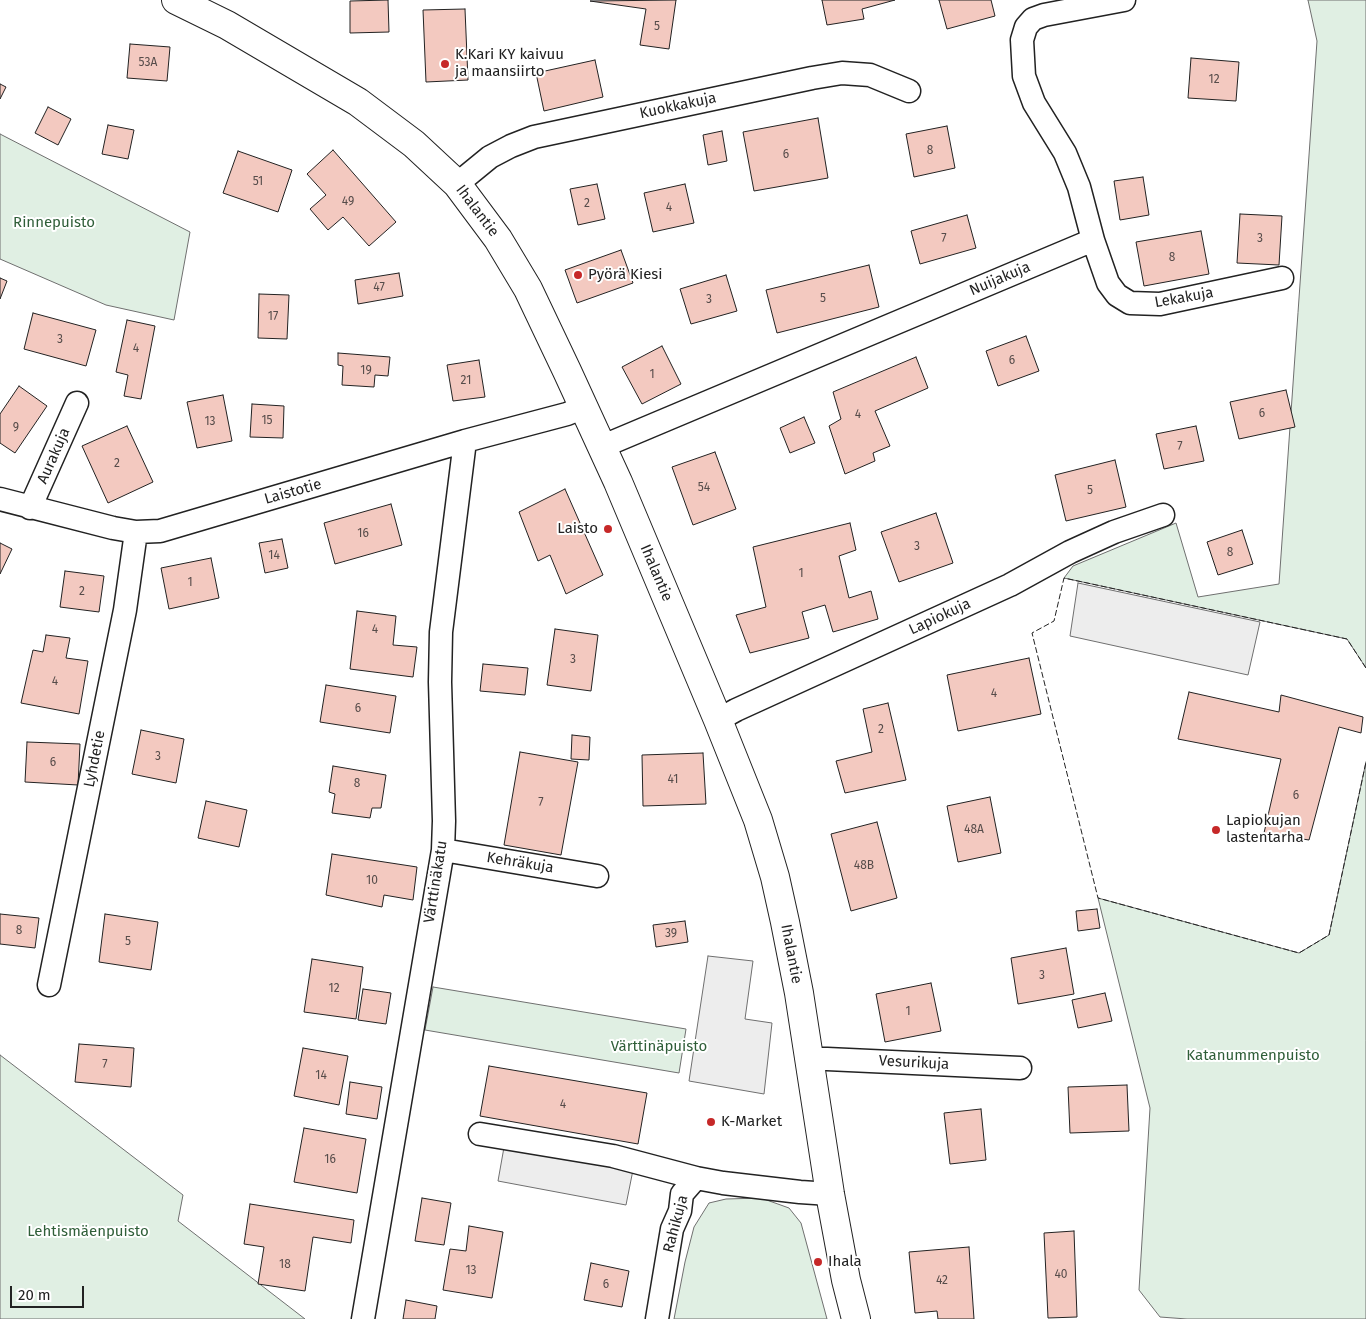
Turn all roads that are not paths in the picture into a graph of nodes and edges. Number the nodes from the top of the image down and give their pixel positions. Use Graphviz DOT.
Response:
graph roads {
  1 [pos="176,0"];
  2 [pos="1124,0"];
  3 [pos="909,91"];
  4 [pos="457,184"];
  5 [pos="1093,240"];
  6 [pos="1282,278"];
  7 [pos="77,403"];
  8 [pos="584,407"];
  9 [pos="465,441"];
  10 [pos="602,446"];
  11 [pos="0,499"];
  12 [pos="30,508"];
  13 [pos="1163,515"];
  14 [pos="136,532"];
  15 [pos="718,720"];
  16 [pos="443,850"];
  17 [pos="597,876"];
  18 [pos="49,985"];
  19 [pos="809,1059"];
  20 [pos="1020,1068"];
  21 [pos="480,1134"];
  22 [pos="696,1178"];
  23 [pos="830,1194"];
  24 [pos="363,1319"];
  25 [pos="657,1319"];
  26 [pos="856,1319"];
  1 -- 4 [label="street, Ihalantie"];
  2 -- 5 [label="street"];
  3 -- 4 [label="street, Kuokkakuja"];
  4 -- 8 [label="street, Ihalantie"];
  5 -- 6 [label="street, Lekakuja"];
  5 -- 10 [label="street, Nuijakuja"];
  7 -- 12 [label="street, Aurakuja"];
  8 -- 9 [label="street, Laistotie"];
  8 -- 10 [label="street, Ihalantie"];
  9 -- 14 [label="street, Laistotie"];
  9 -- 16 [label="street, Värttinäkatu"];
  10 -- 15 [label="street, Ihalantie"];
  11 -- 12 [label="street, Laistotie"];
  12 -- 14 [label="street, Laistotie"];
  13 -- 15 [label="street, Lapiokuja"];
  14 -- 18 [label="street, Lyhdetie"];
  15 -- 19 [label="street, Ihalantie"];
  16 -- 17 [label="street, Kehräkuja"];
  16 -- 24 [label="street, Värttinäkatu"];
  19 -- 20 [label="street, Vesurikuja"];
  19 -- 23 [label="street, Ihalantie"];
  21 -- 22 [label="street"];
  22 -- 23 [label="street, Rahikuja"];
  22 -- 25 [label="street, Rahikuja"];
  23 -- 26 [label="street, Ihalantie"];
}
